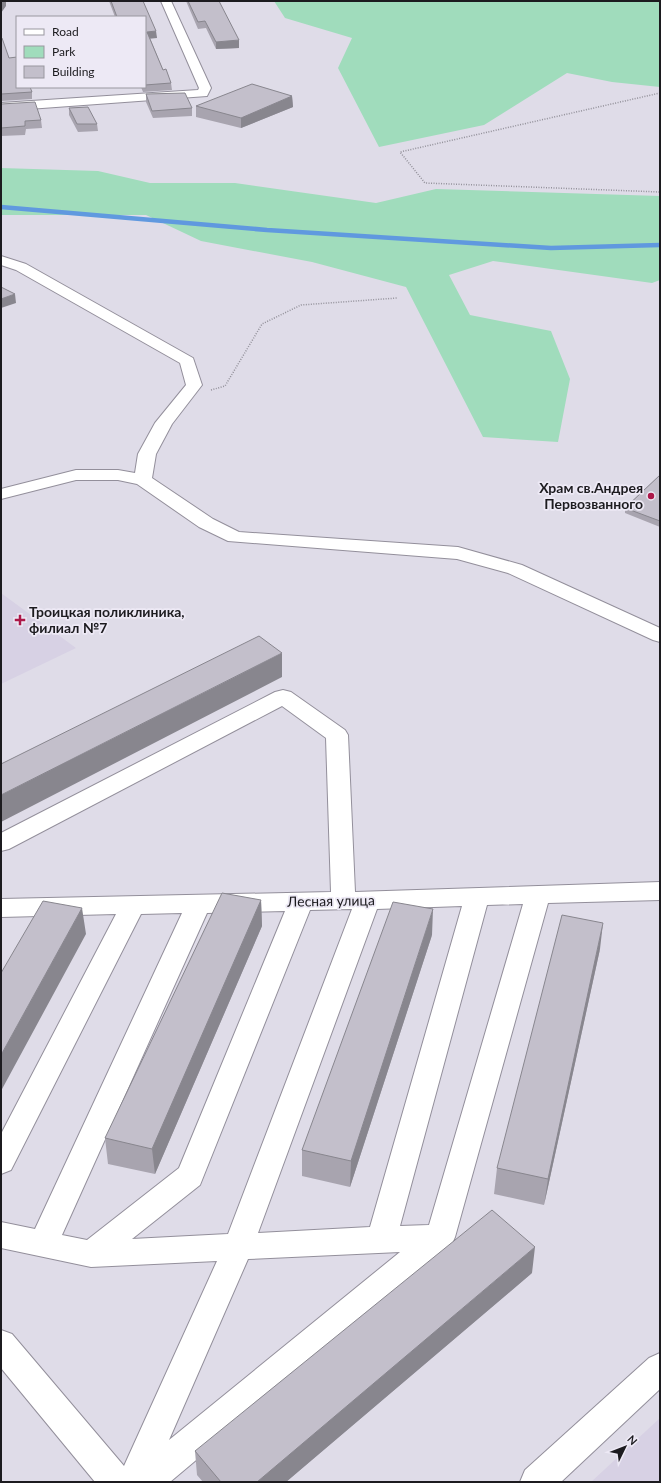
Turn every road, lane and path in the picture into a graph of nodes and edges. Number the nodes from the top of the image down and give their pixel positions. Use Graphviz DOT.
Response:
graph roads {
  1 [pos="166,1"];
  2 [pos="660,93"];
  3 [pos="1,107"];
  4 [pos="660,192"];
  5 [pos="1,260"];
  6 [pos="397,298"];
  7 [pos="185,396"];
  8 [pos="143,480"];
  9 [pos="2,494"];
  10 [pos="660,636"];
  11 [pos="1,842"];
  12 [pos="660,891"];
  13 [pos="538,895"];
  14 [pos="477,896"];
  15 [pos="355,900"];
  16 [pos="301,901"];
  17 [pos="199,904"];
  18 [pos="134,905"];
  19 [pos="1,908"];
  20 [pos="1,1162"];
  21 [pos="1,1235"];
  22 [pos="440,1237"];
  23 [pos="381,1240"];
  24 [pos="43,1244"];
  25 [pos="238,1248"];
  26 [pos="91,1254"];
  27 [pos="1,1344"];
  28 [pos="660,1368"];
  29 [pos="116,1482"];
  30 [pos="134,1482"];
  31 [pos="144,1482"];
  32 [pos="537,1482"];
  1 -- 3 [label="street"];
  2 -- 4 [label="path"];
  5 -- 7 [label="street"];
  6 -- 7 [label="path"];
  7 -- 8 [label="street"];
  8 -- 9 [label="street"];
  8 -- 10 [label="street"];
  11 -- 15 [label="street"];
  12 -- 13 [label="street, Лесная улица"];
  13 -- 14 [label="street, Лесная улица"];
  13 -- 22 [label="street"];
  14 -- 15 [label="street, Лесная улица"];
  14 -- 23 [label="street"];
  15 -- 16 [label="street, Лесная улица"];
  15 -- 25 [label="street"];
  16 -- 17 [label="street, Лесная улица"];
  16 -- 26 [label="street"];
  17 -- 18 [label="street, Лесная улица"];
  17 -- 24 [label="street"];
  18 -- 19 [label="street, Лесная улица"];
  18 -- 20 [label="street"];
  21 -- 24 [label="street"];
  22 -- 23 [label="street"];
  22 -- 31 [label="street"];
  23 -- 25 [label="street"];
  24 -- 26 [label="street"];
  25 -- 26 [label="street"];
  25 -- 30 [label="street"];
  27 -- 29 [label="street"];
  28 -- 32 [label="street"];
}
